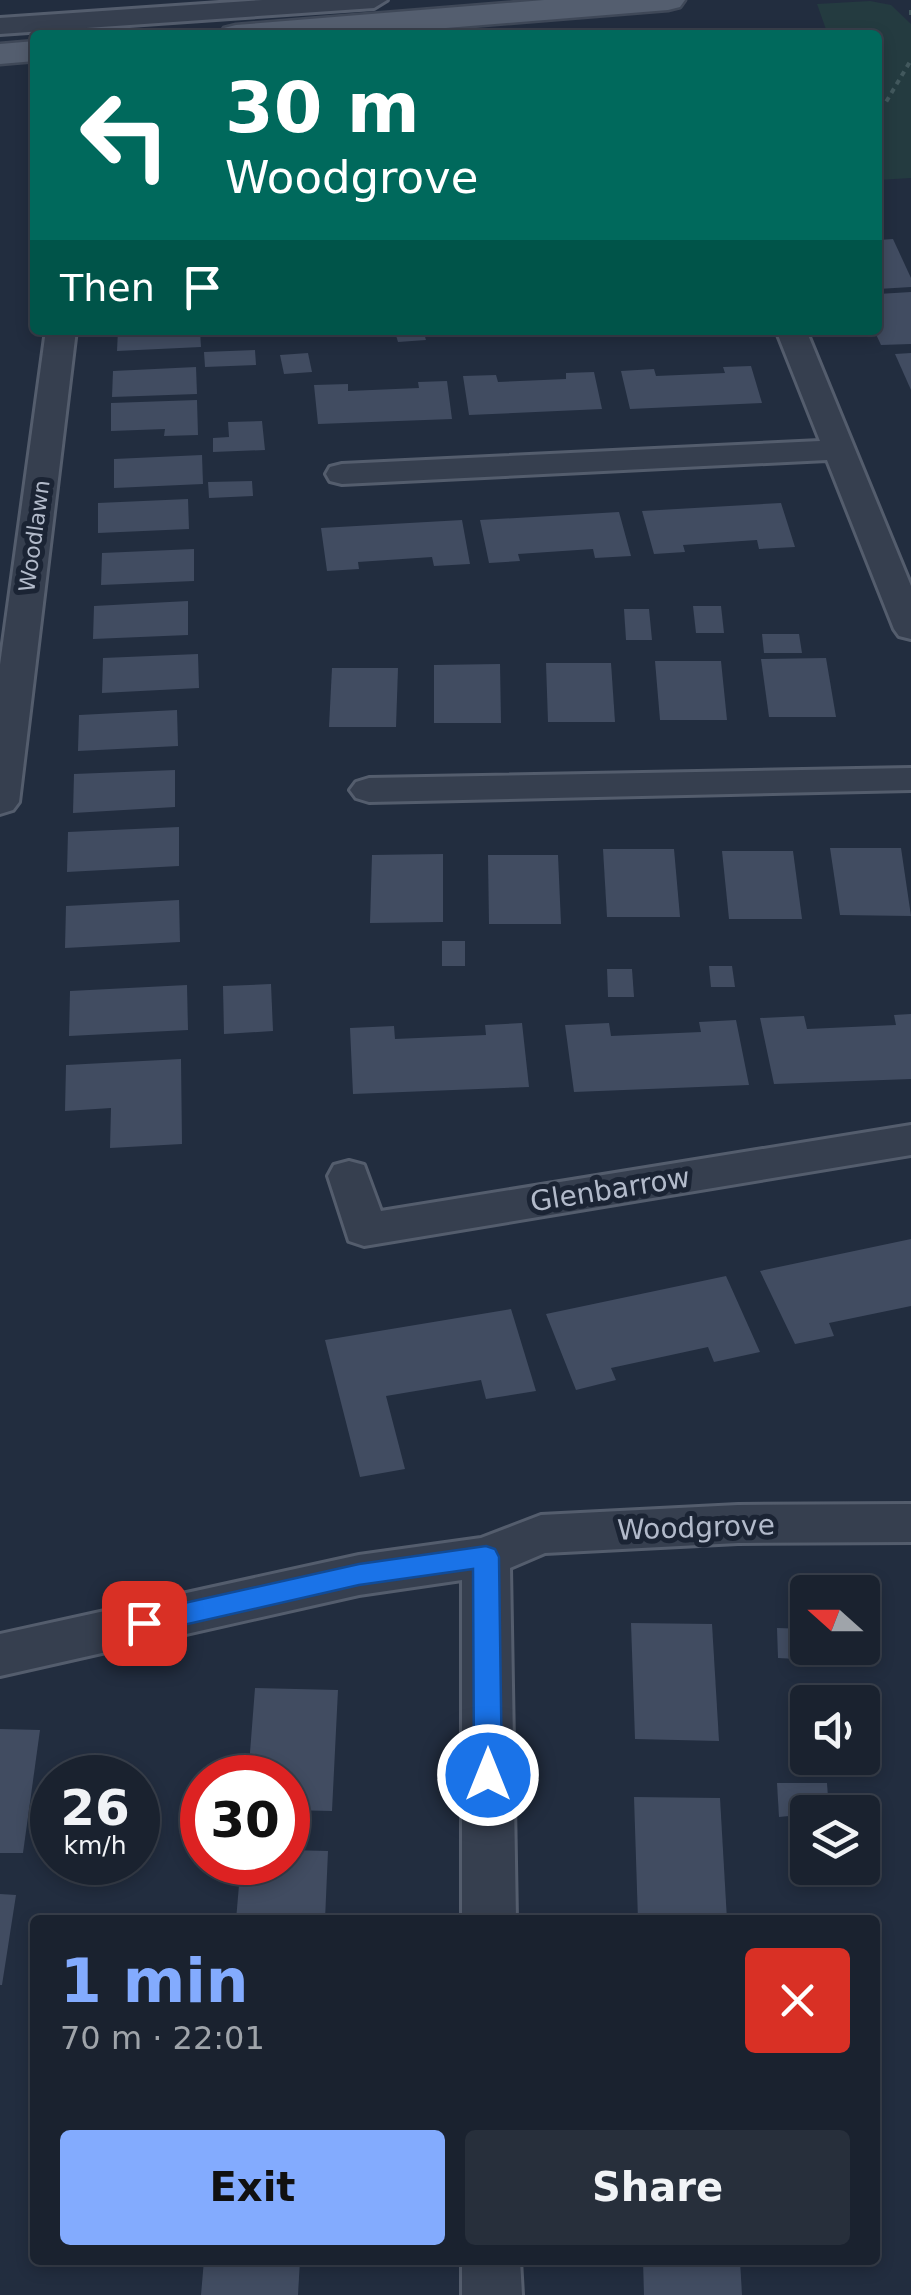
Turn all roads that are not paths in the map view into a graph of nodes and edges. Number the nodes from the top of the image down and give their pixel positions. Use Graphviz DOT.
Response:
graph roads {
  1 [pos="374,0"];
  2 [pos="668,0"];
  3 [pos="444,9"];
  4 [pos="0,26"];
  5 [pos="276,30"];
  6 [pos="30,51"];
  7 [pos="0,54"];
  8 [pos="60,335"];
  9 [pos="793,335"];
  10 [pos="837,450"];
  11 [pos="340,472"];
  12 [pos="911,629"];
  13 [pos="911,778"];
  14 [pos="369,789"];
  15 [pos="0,802"];
  16 [pos="911,1140"];
  17 [pos="349,1176"];
  18 [pos="911,1523"];
  19 [pos="486,1557"];
  20 [pos="0,1655"];
  21 [pos="489,1915"];
  22 [pos="491,2265"];
  23 [pos="492,2295"];
  1 -- 4 [label="street"];
  2 -- 3 [label="main road"];
  3 -- 5 [label="main road"];
  6 -- 7 [label="main road"];
  8 -- 15 [label="street, Woodlawn"];
  9 -- 10 [label="street"];
  10 -- 11 [label="street"];
  10 -- 12 [label="street"];
  13 -- 14 [label="street"];
  16 -- 17 [label="street, Glenbarrow"];
  18 -- 19 [label="street, Woodgrove"];
  19 -- 20 [label="street, Woodgrove"];
  19 -- 21 [label="street"];
  22 -- 23 [label="street"];
}
